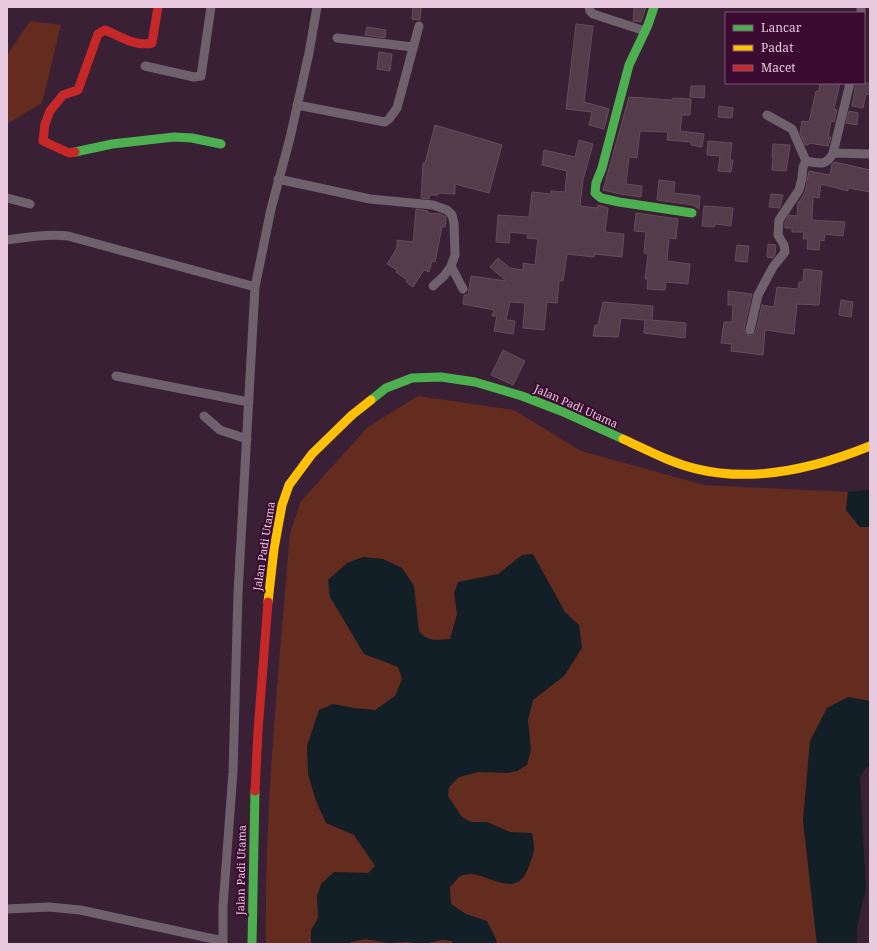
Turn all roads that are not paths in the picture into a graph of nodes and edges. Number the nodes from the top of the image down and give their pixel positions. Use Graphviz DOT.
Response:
graph roads {
  1 [pos="158,7"];
  2 [pos="211,7"];
  3 [pos="317,7"];
  4 [pos="589,7"];
  5 [pos="654,7"];
  6 [pos="419,26"];
  7 [pos="645,31"];
  8 [pos="337,38"];
  9 [pos="413,47"];
  10 [pos="146,66"];
  11 [pos="850,84"];
  12 [pos="297,105"];
  13 [pos="767,116"];
  14 [pos="221,144"];
  15 [pos="833,153"];
  16 [pos="870,154"];
  17 [pos="806,161"];
  18 [pos="278,179"];
  19 [pos="7,198"];
  20 [pos="30,204"];
  21 [pos="692,213"];
  22 [pos="7,240"];
  23 [pos="451,266"];
  24 [pos="433,286"];
  25 [pos="255,287"];
  26 [pos="463,289"];
  27 [pos="750,330"];
  28 [pos="116,376"];
  29 [pos="250,402"];
  30 [pos="204,416"];
  31 [pos="247,439"];
  32 [pos="870,446"];
  33 [pos="7,909"];
  34 [pos="223,942"];
  35 [pos="252,944"];
  1 -- 14 [label="street"];
  2 -- 10 [label="street"];
  3 -- 12 [label="street"];
  4 -- 7 [label="street"];
  5 -- 7 [label="street"];
  6 -- 9 [label="street"];
  7 -- 21 [label="street"];
  8 -- 9 [label="street"];
  9 -- 12 [label="street"];
  11 -- 15 [label="street"];
  12 -- 18 [label="street"];
  13 -- 17 [label="street"];
  15 -- 16 [label="street"];
  15 -- 17 [label="street"];
  17 -- 27 [label="street"];
  18 -- 23 [label="street"];
  18 -- 25 [label="street"];
  19 -- 20 [label="street"];
  22 -- 25 [label="street"];
  23 -- 24 [label="street"];
  23 -- 26 [label="street"];
  25 -- 29 [label="street"];
  28 -- 29 [label="street"];
  29 -- 31 [label="street"];
  30 -- 31 [label="street"];
  31 -- 34 [label="street"];
  32 -- 35 [label="street, Jalan Padi Utama"];
  33 -- 34 [label="street"];
}
